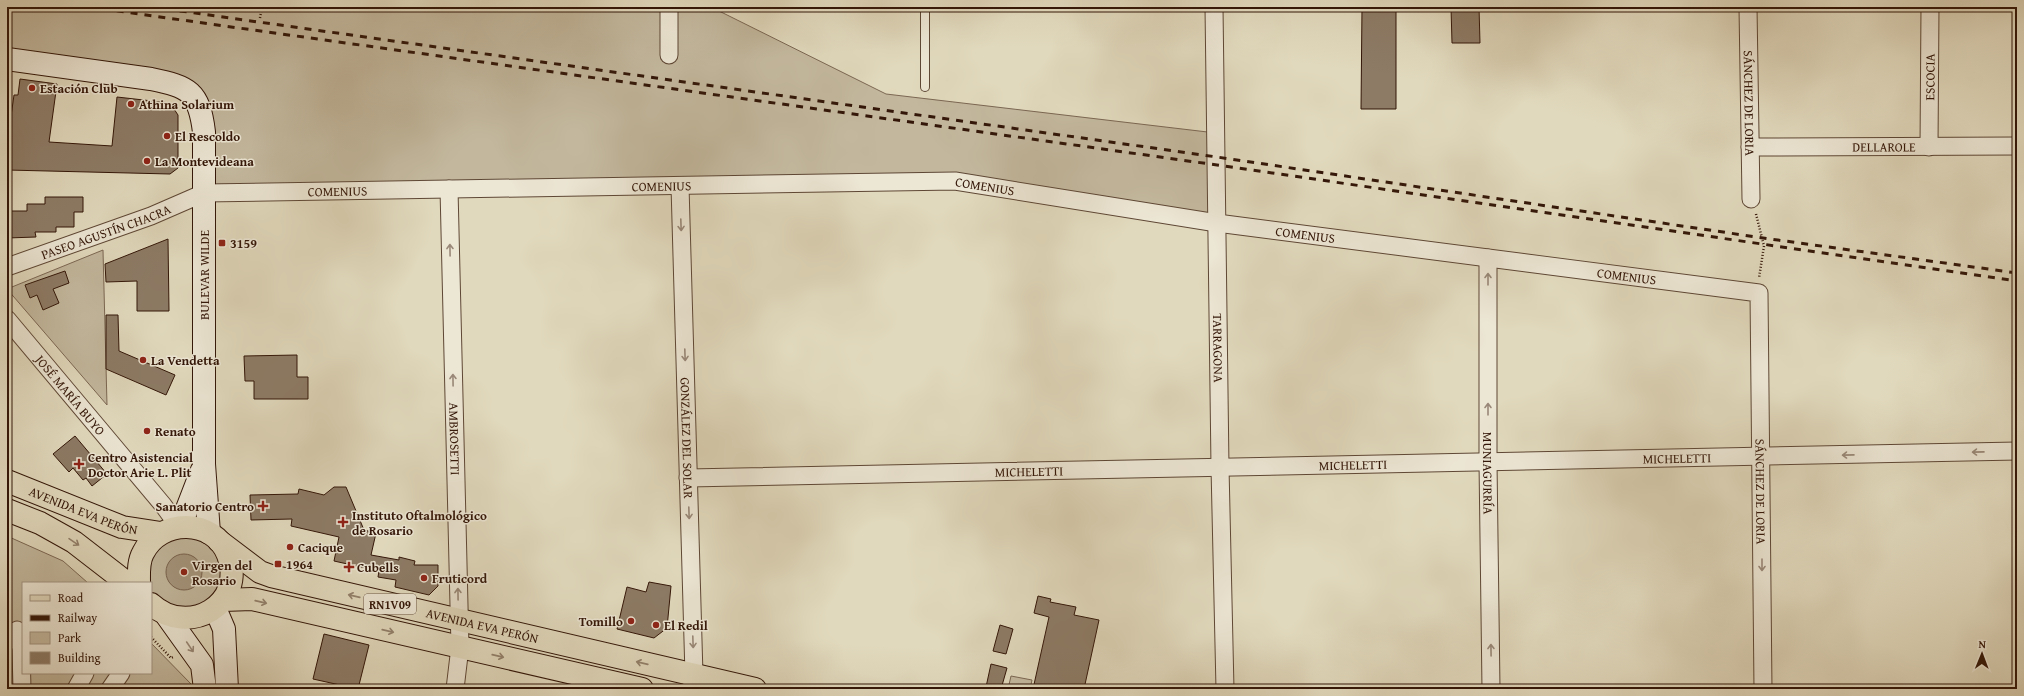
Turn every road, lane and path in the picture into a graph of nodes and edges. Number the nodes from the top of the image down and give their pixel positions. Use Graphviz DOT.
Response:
graph roads {
  1 [pos="262,7"];
  2 [pos="669,7"];
  3 [pos="925,7"];
  4 [pos="1214,7"];
  5 [pos="1748,7"];
  6 [pos="1930,7"];
  7 [pos="260,18"];
  8 [pos="669,54"];
  9 [pos="7,59"];
  10 [pos="925,87"];
  11 [pos="2017,146"];
  12 [pos="1750,147"];
  13 [pos="1929,147"];
  14 [pos="680,186"];
  15 [pos="449,190"];
  16 [pos="204,193"];
  17 [pos="1751,199"];
  18 [pos="1217,223"];
  19 [pos="1488,258"];
  20 [pos="7,267"];
  21 [pos="1759,293"];
  22 [pos="7,318"];
  23 [pos="2017,451"];
  24 [pos="1761,456"];
  25 [pos="1488,462"];
  26 [pos="204,464"];
  27 [pos="1220,468"];
  28 [pos="688,478"];
  29 [pos="7,481"];
  30 [pos="7,510"];
  31 [pos="173,529"];
  32 [pos="214,537"];
  33 [pos="126,582"];
  34 [pos="140,582"];
  35 [pos="219,604"];
  36 [pos="157,613"];
  37 [pos="459,620"];
  38 [pos="16,629"];
  39 [pos="460,647"];
  40 [pos="84,674"];
  41 [pos="119,674"];
  42 [pos="692,682"];
  43 [pos="22,689"];
  44 [pos="76,689"];
  45 [pos="110,689"];
  46 [pos="205,689"];
  47 [pos="227,689"];
  48 [pos="455,689"];
  49 [pos="642,689"];
  50 [pos="755,689"];
  51 [pos="1225,689"];
  52 [pos="1491,689"];
  53 [pos="1763,689"];
  1 -- 7 [label="path"];
  2 -- 8 [label="street"];
  3 -- 10 [label="lane"];
  4 -- 18 [label="street, TARRAGONA"];
  5 -- 12 [label="street, SÁNCHEZ DE LORIA"];
  6 -- 13 [label="street, ESCOCIA"];
  9 -- 16 [label="street, BULEVAR WILDE"];
  11 -- 13 [label="street, DELLAROLE"];
  12 -- 13 [label="street, DELLAROLE"];
  12 -- 17 [label="street, SÁNCHEZ DE LORIA"];
  14 -- 15 [label="street, COMENIUS"];
  14 -- 18 [label="street, COMENIUS"];
  14 -- 28 [label="street, GONZÁLEZ DEL SOLAR, one-way"];
  15 -- 16 [label="street, COMENIUS"];
  37 -- 15 [label="street, AMBROSETTI, one-way"];
  16 -- 20 [label="street, PASEO AGUSTÍN CHACRA"];
  16 -- 26 [label="street, BULEVAR WILDE"];
  17 -- 21 [label="path"];
  18 -- 19 [label="street, COMENIUS"];
  18 -- 27 [label="street, TARRAGONA"];
  19 -- 21 [label="street, COMENIUS"];
  25 -- 19 [label="street, MUNIAGURRÍA, one-way"];
  21 -- 24 [label="street, SÁNCHEZ DE LORIA"];
  22 -- 31 [label="street, JOSÉ MARÍA BUYO"];
  23 -- 24 [label="street, MICHELETTI, one-way"];
  24 -- 25 [label="street, MICHELETTI"];
  24 -- 53 [label="street, SÁNCHEZ DE LORIA, one-way"];
  25 -- 27 [label="street, MICHELETTI"];
  52 -- 25 [label="street, MUNIAGURRÍA, one-way"];
  26 -- 31 [label="street, BULEVAR WILDE"];
  26 -- 32 [label="street, BULEVAR WILDE"];
  27 -- 28 [label="street, MICHELETTI"];
  27 -- 51 [label="street, TARRAGONA"];
  28 -- 42 [label="street, GONZÁLEZ DEL SOLAR, one-way"];
  29 -- 31 [label="main road, AVENIDA EVA PERÓN / RN1V09"];
  30 -- 33 [label="main road, one-way"];
  31 -- 32 [label="main road, RN1V09"];
  31 -- 34 [label="main road"];
  32 -- 35 [label="main road"];
  37 -- 32 [label="main road, AVENIDA EVA PERÓN / RN1V09, one-way"];
  35 -- 36 [label="main road, RN1V09"];
  35 -- 39 [label="main road, AVENIDA EVA PERÓN / RN1V09, one-way"];
  35 -- 47 [label="street"];
  36 -- 46 [label="street, one-way"];
  37 -- 39 [label="street, AMBROSETTI"];
  42 -- 37 [label="main road, AVENIDA EVA PERÓN / RN1V09, one-way"];
  38 -- 43 [label="street"];
  39 -- 48 [label="street, AMBROSETTI"];
  39 -- 49 [label="main road, AVENIDA EVA PERÓN / RN1V09, one-way"];
  40 -- 44 [label="street"];
  41 -- 45 [label="street"];
  42 -- 50 [label="main road, AVENIDA EVA PERÓN / RN1V09"];
}
